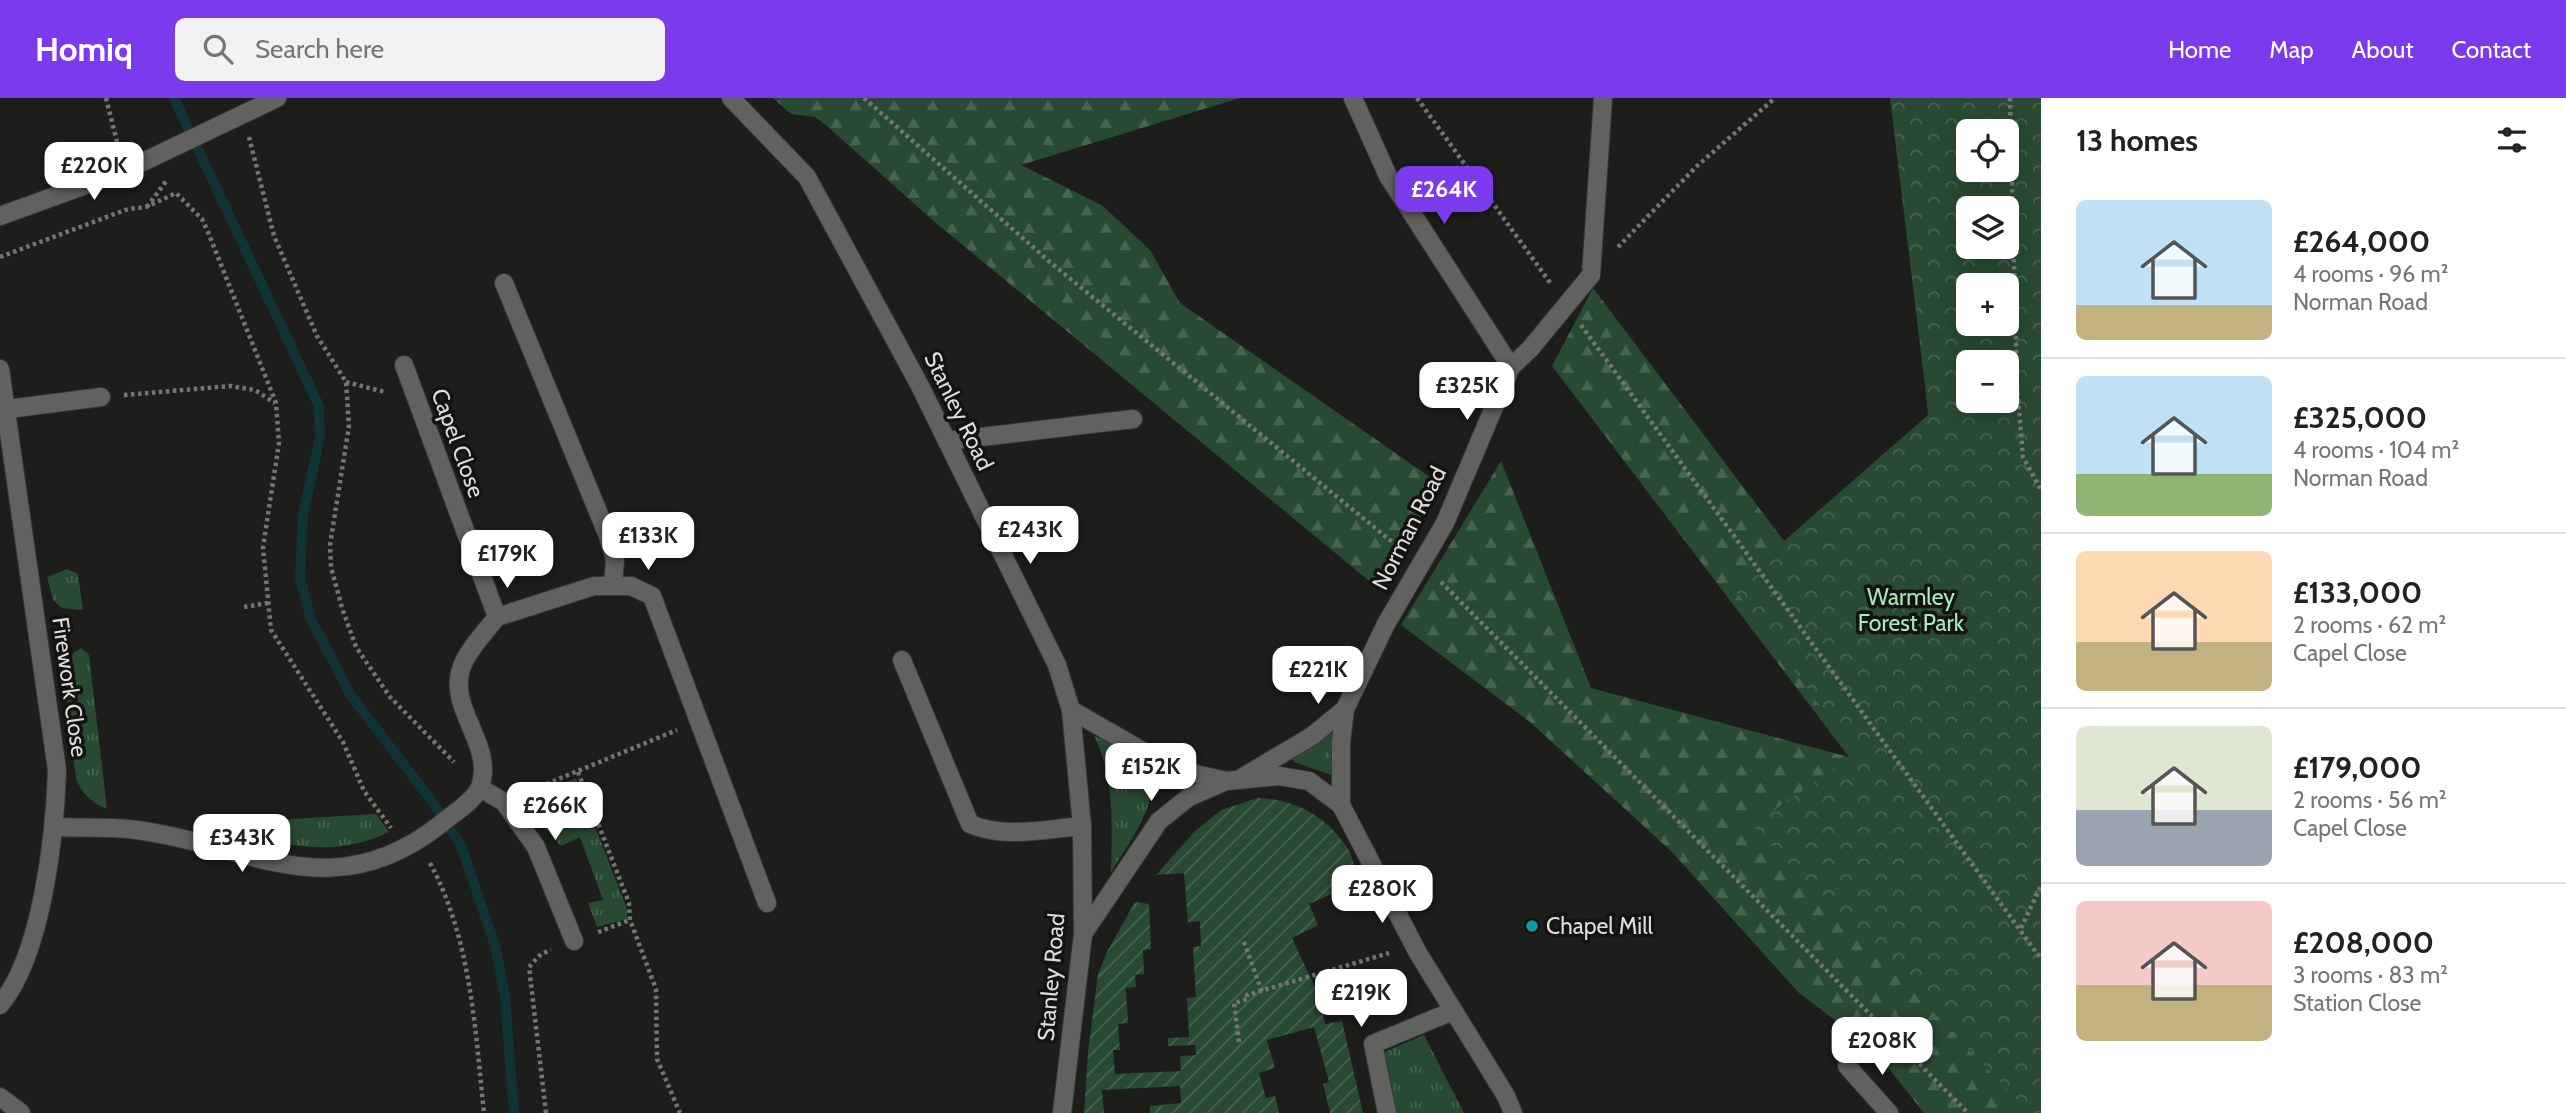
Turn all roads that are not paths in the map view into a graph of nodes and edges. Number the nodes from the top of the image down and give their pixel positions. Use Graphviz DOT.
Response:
graph roads {
  1 [pos="277,98"];
  2 [pos="731,98"];
  3 [pos="1353,98"];
  4 [pos="1603,98"];
  5 [pos="0,216"];
  6 [pos="504,283"];
  7 [pos="404,365"];
  8 [pos="1511,367"];
  9 [pos="0,369"];
  10 [pos="101,397"];
  11 [pos="8,409"];
  12 [pos="1133,419"];
  13 [pos="947,441"];
  14 [pos="613,586"];
  15 [pos="497,617"];
  16 [pos="902,660"];
  17 [pos="1345,709"];
  18 [pos="1071,710"];
  19 [pos="1232,780"];
  20 [pos="474,795"];
  21 [pos="1341,805"];
  22 [pos="1082,826"];
  23 [pos="55,827"];
  24 [pos="767,903"];
  25 [pos="1083,934"];
  26 [pos="574,941"];
  27 [pos="0,1005"];
  28 [pos="1453,1011"];
  29 [pos="1847,1066"];
  30 [pos="0,1097"];
  31 [pos="21,1113"];
  32 [pos="1062,1113"];
  33 [pos="1387,1113"];
  34 [pos="1513,1113"];
  35 [pos="1889,1113"];
  1 -- 5 [label="street"];
  2 -- 13 [label="street, Stanley Road"];
  3 -- 8 [label="street"];
  4 -- 8 [label="street, Norman Road, bridge"];
  6 -- 14 [label="street"];
  7 -- 15 [label="street, Capel Close"];
  8 -- 17 [label="street, Norman Road, bridge"];
  9 -- 11 [label="street, Firework Close"];
  10 -- 11 [label="street"];
  11 -- 23 [label="street, Firework Close"];
  12 -- 13 [label="street"];
  13 -- 18 [label="street, Stanley Road"];
  14 -- 15 [label="street"];
  14 -- 24 [label="street"];
  15 -- 20 [label="street"];
  16 -- 22 [label="street"];
  17 -- 19 [label="street, Norman Road"];
  17 -- 21 [label="street, Norman Road"];
  18 -- 19 [label="street"];
  18 -- 22 [label="street, Stanley Road"];
  19 -- 21 [label="street"];
  19 -- 25 [label="street"];
  20 -- 23 [label="street"];
  20 -- 26 [label="street"];
  21 -- 28 [label="street"];
  22 -- 25 [label="street, Stanley Road"];
  23 -- 27 [label="street, Firework Close"];
  25 -- 32 [label="street, Stanley Road"];
  28 -- 33 [label="street"];
  28 -- 34 [label="street"];
  29 -- 35 [label="street"];
  30 -- 31 [label="street"];
}
